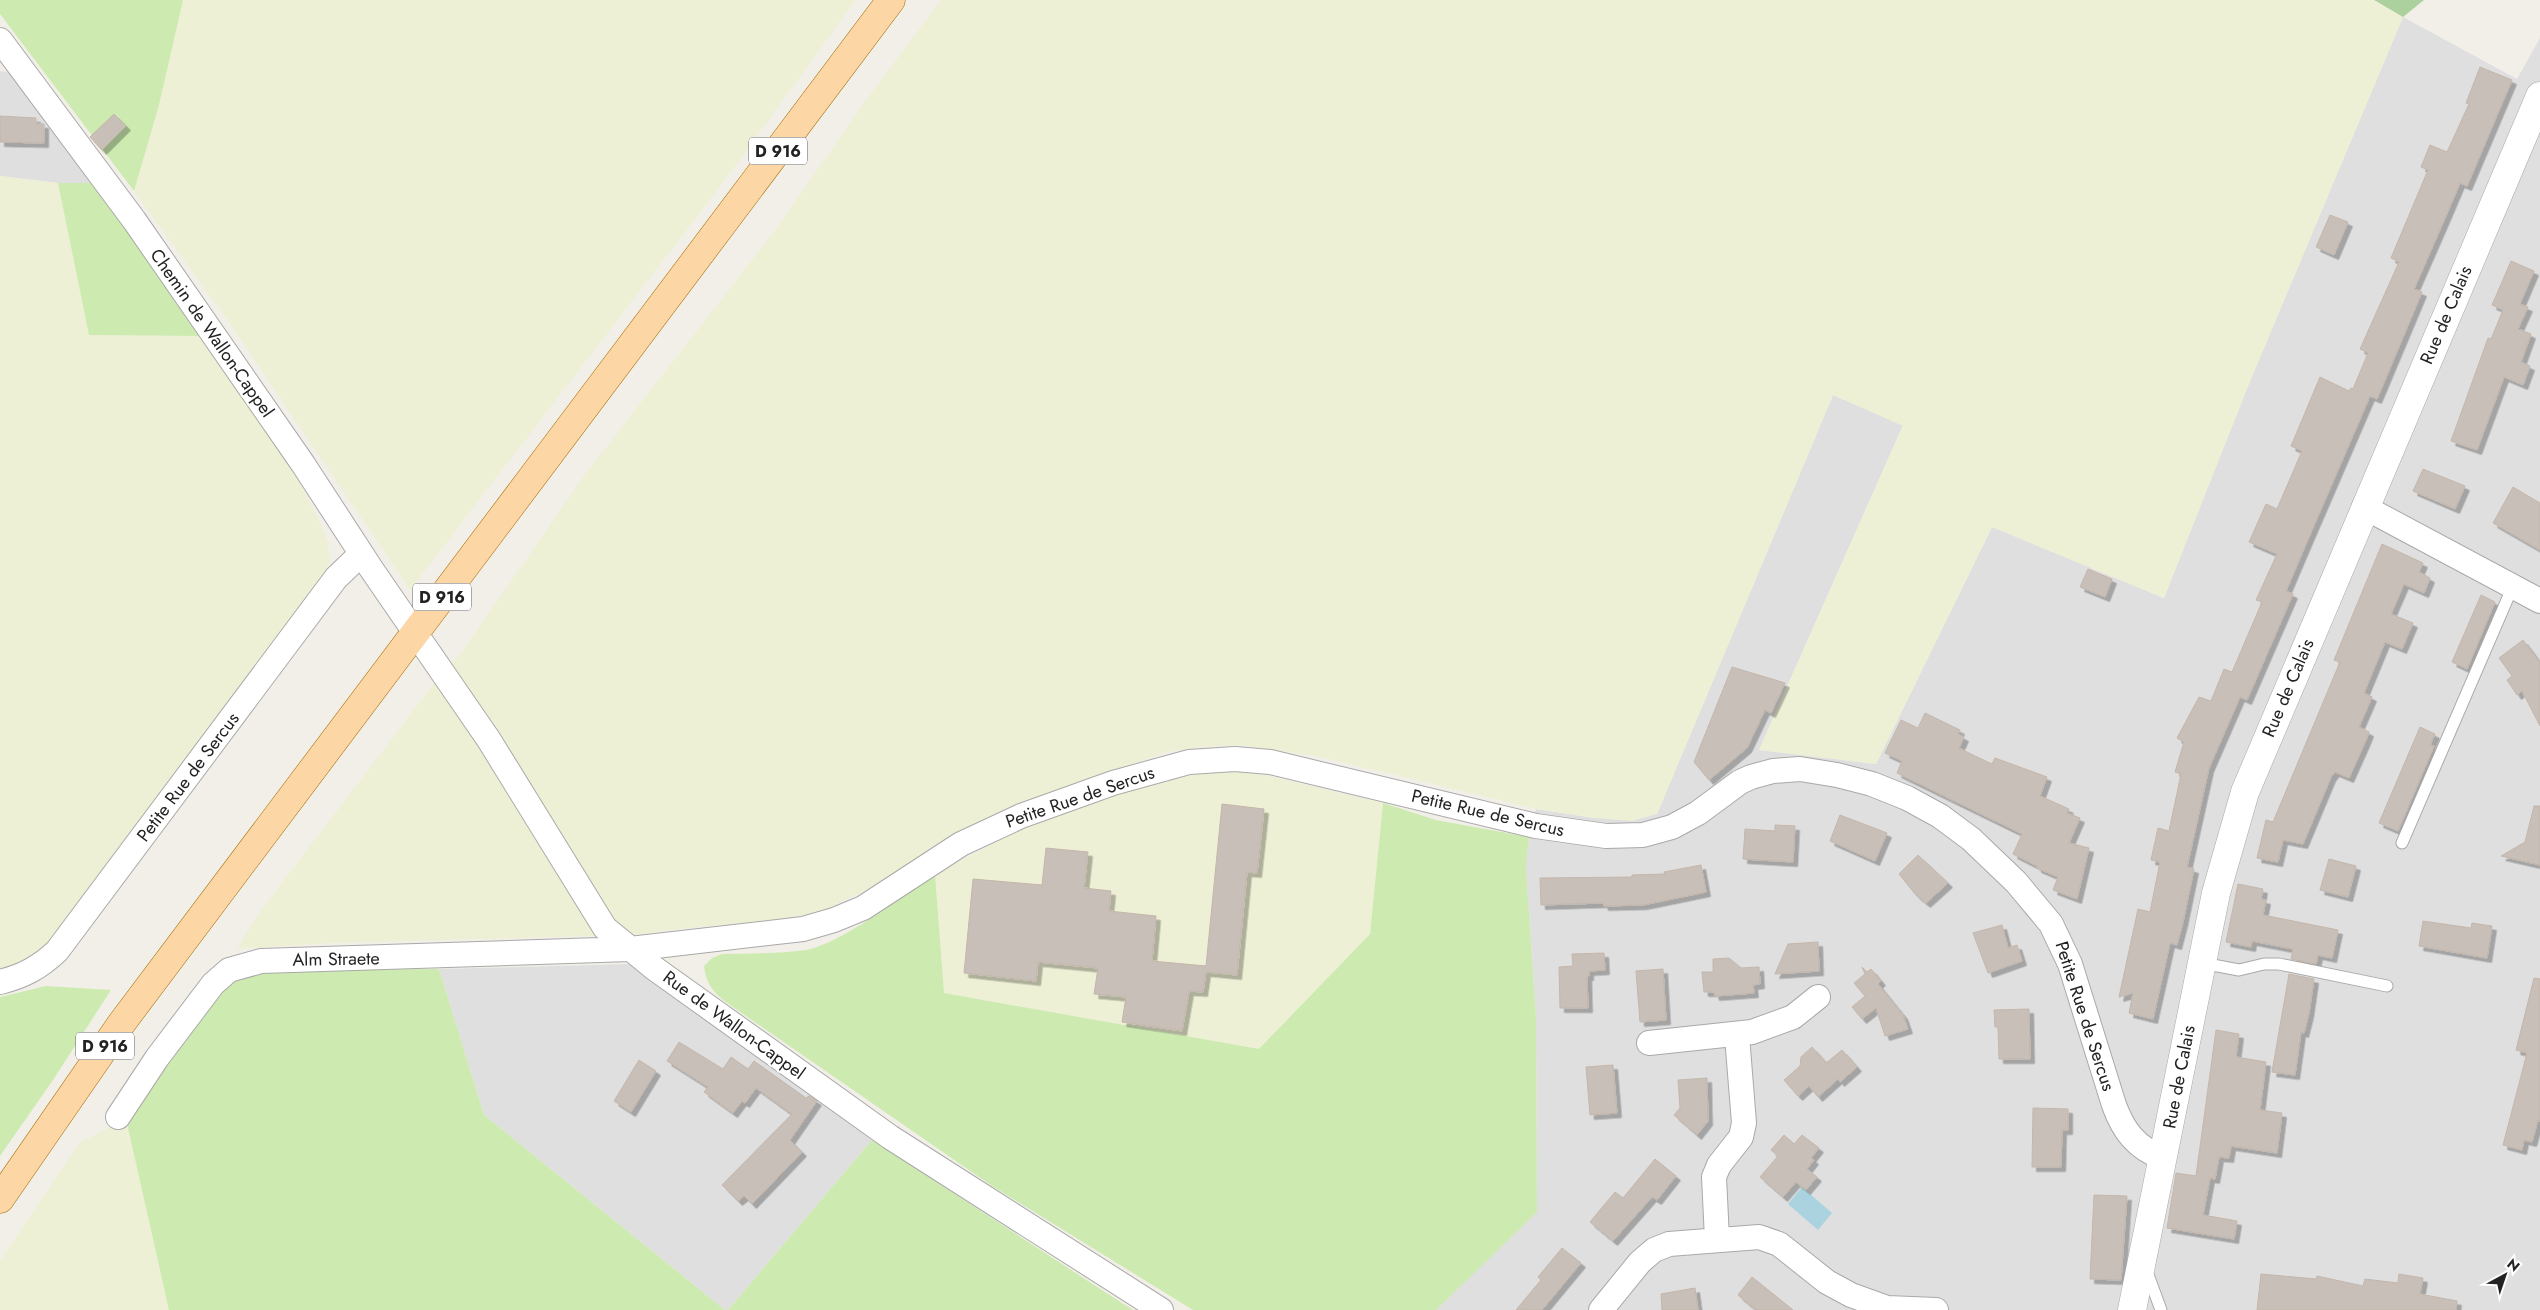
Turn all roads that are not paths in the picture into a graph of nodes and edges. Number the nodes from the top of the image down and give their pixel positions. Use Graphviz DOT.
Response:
graph roads {
  1 [pos="891,0"];
  2 [pos="0,40"];
  3 [pos="2540,96"];
  4 [pos="2364,507"];
  5 [pos="361,554"];
  6 [pos="2513,586"];
  7 [pos="2540,601"];
  8 [pos="415,633"];
  9 [pos="2402,843"];
  10 [pos="630,949"];
  11 [pos="2202,963"];
  12 [pos="0,982"];
  13 [pos="2387,986"];
  14 [pos="1818,996"];
  15 [pos="1737,1036"];
  16 [pos="1649,1043"];
  17 [pos="118,1117"];
  18 [pos="2163,1158"];
  19 [pos="0,1199"];
  20 [pos="1717,1239"];
  21 [pos="2143,1256"];
  22 [pos="1875,1307"];
  23 [pos="1605,1308"];
  24 [pos="1161,1310"];
  25 [pos="1936,1310"];
  26 [pos="2132,1310"];
  27 [pos="2161,1310"];
  1 -- 8 [label="main road, D 916"];
  2 -- 5 [label="street, Chemin de Wallon-Cappel"];
  3 -- 4 [label="street, Rue de Calais"];
  4 -- 6 [label="street"];
  4 -- 11 [label="street, Rue de Calais"];
  5 -- 8 [label="street, Chemin de Wallon-Cappel"];
  5 -- 12 [label="street, Petite Rue de Sercus"];
  6 -- 7 [label="street"];
  6 -- 9 [label="lane"];
  8 -- 10 [label="street, Rue de Wallon-Cappel"];
  8 -- 19 [label="main road, D 916"];
  10 -- 17 [label="street, Alm Straete"];
  10 -- 18 [label="street, Petite Rue de Sercus"];
  10 -- 24 [label="street, Rue de Wallon-Cappel"];
  11 -- 13 [label="lane"];
  11 -- 18 [label="street, Rue de Calais"];
  14 -- 15 [label="street"];
  15 -- 16 [label="street"];
  15 -- 20 [label="street"];
  18 -- 21 [label="street, Rue de Calais"];
  20 -- 22 [label="street"];
  20 -- 23 [label="street"];
  21 -- 26 [label="street, Rue de Calais"];
  21 -- 27 [label="lane"];
  22 -- 25 [label="street"];
}
